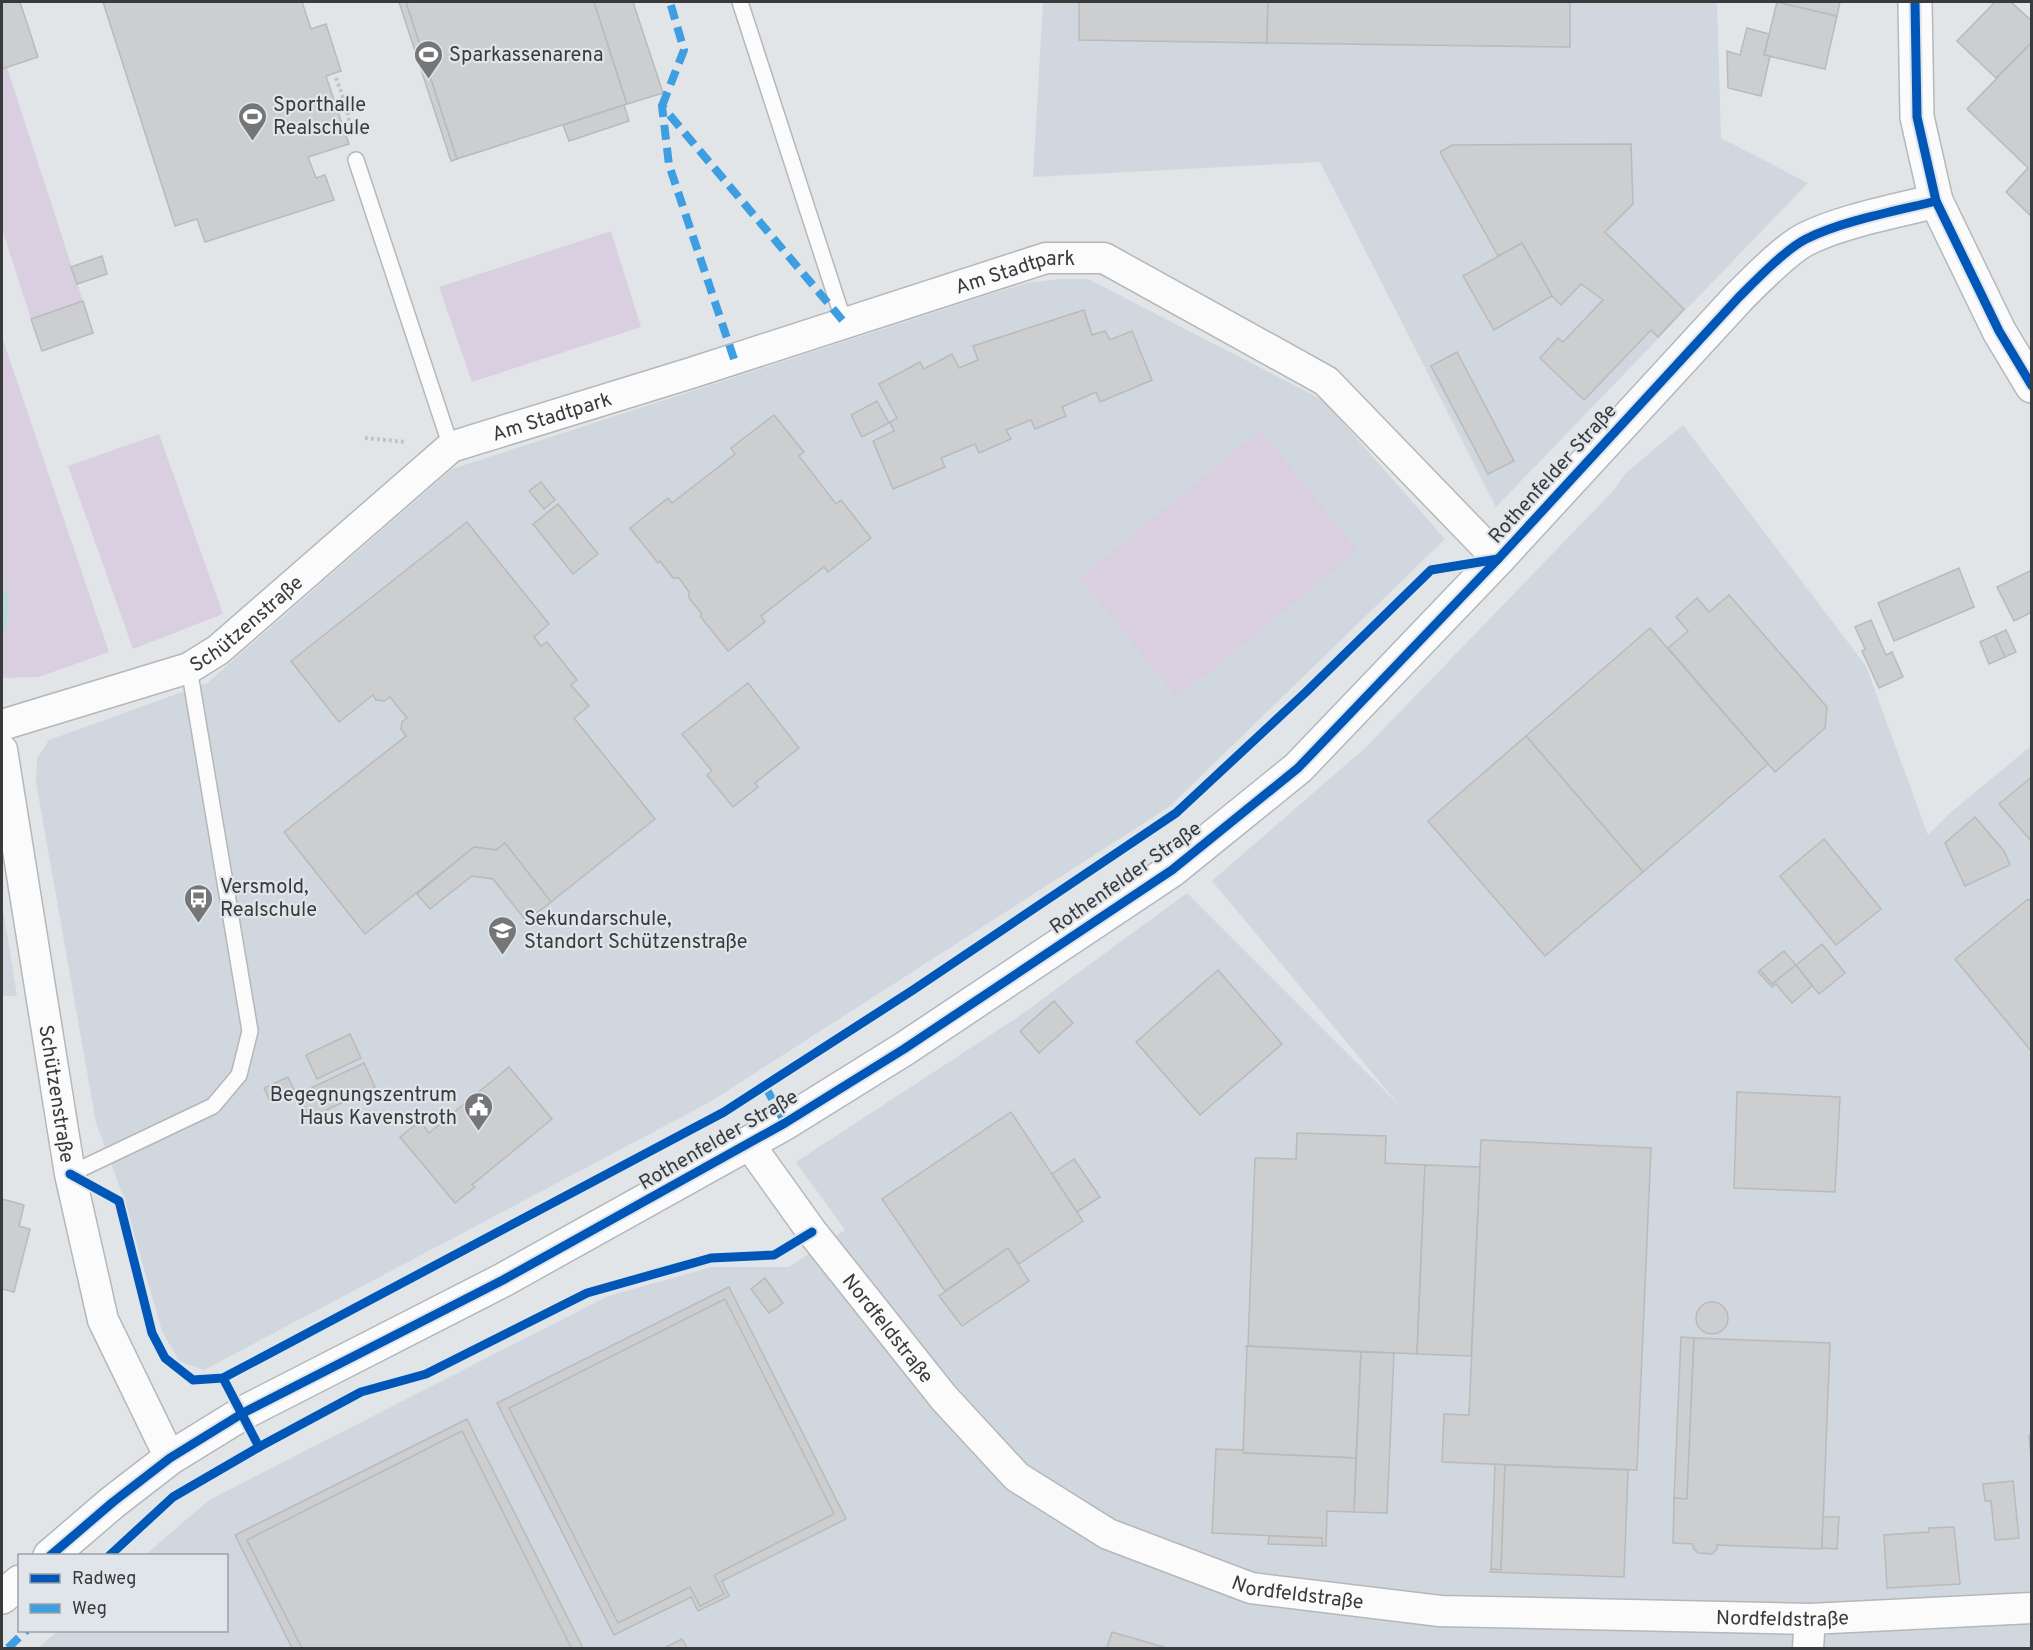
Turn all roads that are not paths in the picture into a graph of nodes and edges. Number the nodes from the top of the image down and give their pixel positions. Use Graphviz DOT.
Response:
graph roads {
  1 [pos="740,2"];
  2 [pos="1915,2"];
  3 [pos="357,160"];
  4 [pos="1936,201"];
  5 [pos="844,322"];
  6 [pos="2031,386"];
  7 [pos="451,447"];
  8 [pos="1498,559"];
  9 [pos="189,668"];
  10 [pos="2,725"];
  11 [pos="2,750"];
  12 [pos="749,1144"];
  13 [pos="70,1174"];
  14 [pos="170,1458"];
  15 [pos="52,1554"];
  16 [pos="18,1584"];
  17 [pos="2,1597"];
  18 [pos="2031,1608"];
  19 [pos="1810,1618"];
  20 [pos="1808,1648"];
  1 -- 5 [label="lane"];
  2 -- 4 [label="main road"];
  3 -- 7 [label="lane"];
  4 -- 6 [label="main road"];
  4 -- 8 [label="main road, Rothenfelder Straße"];
  5 -- 7 [label="street, Am Stadtpark"];
  5 -- 8 [label="street, Am Stadtpark"];
  7 -- 9 [label="street, Schützenstraße"];
  8 -- 12 [label="main road, Rothenfelder Straße"];
  9 -- 10 [label="street, Schützenstraße"];
  9 -- 13 [label="lane"];
  11 -- 13 [label="street, Schützenstraße"];
  12 -- 14 [label="main road, Rothenfelder Straße"];
  12 -- 19 [label="street, Nordfeldstraße"];
  13 -- 14 [label="street, Schützenstraße"];
  14 -- 15 [label="main road, Rothenfelder Straße"];
  16 -- 17 [label="main road"];
  18 -- 19 [label="street, Nordfeldstraße"];
  19 -- 20 [label="street"];
}
